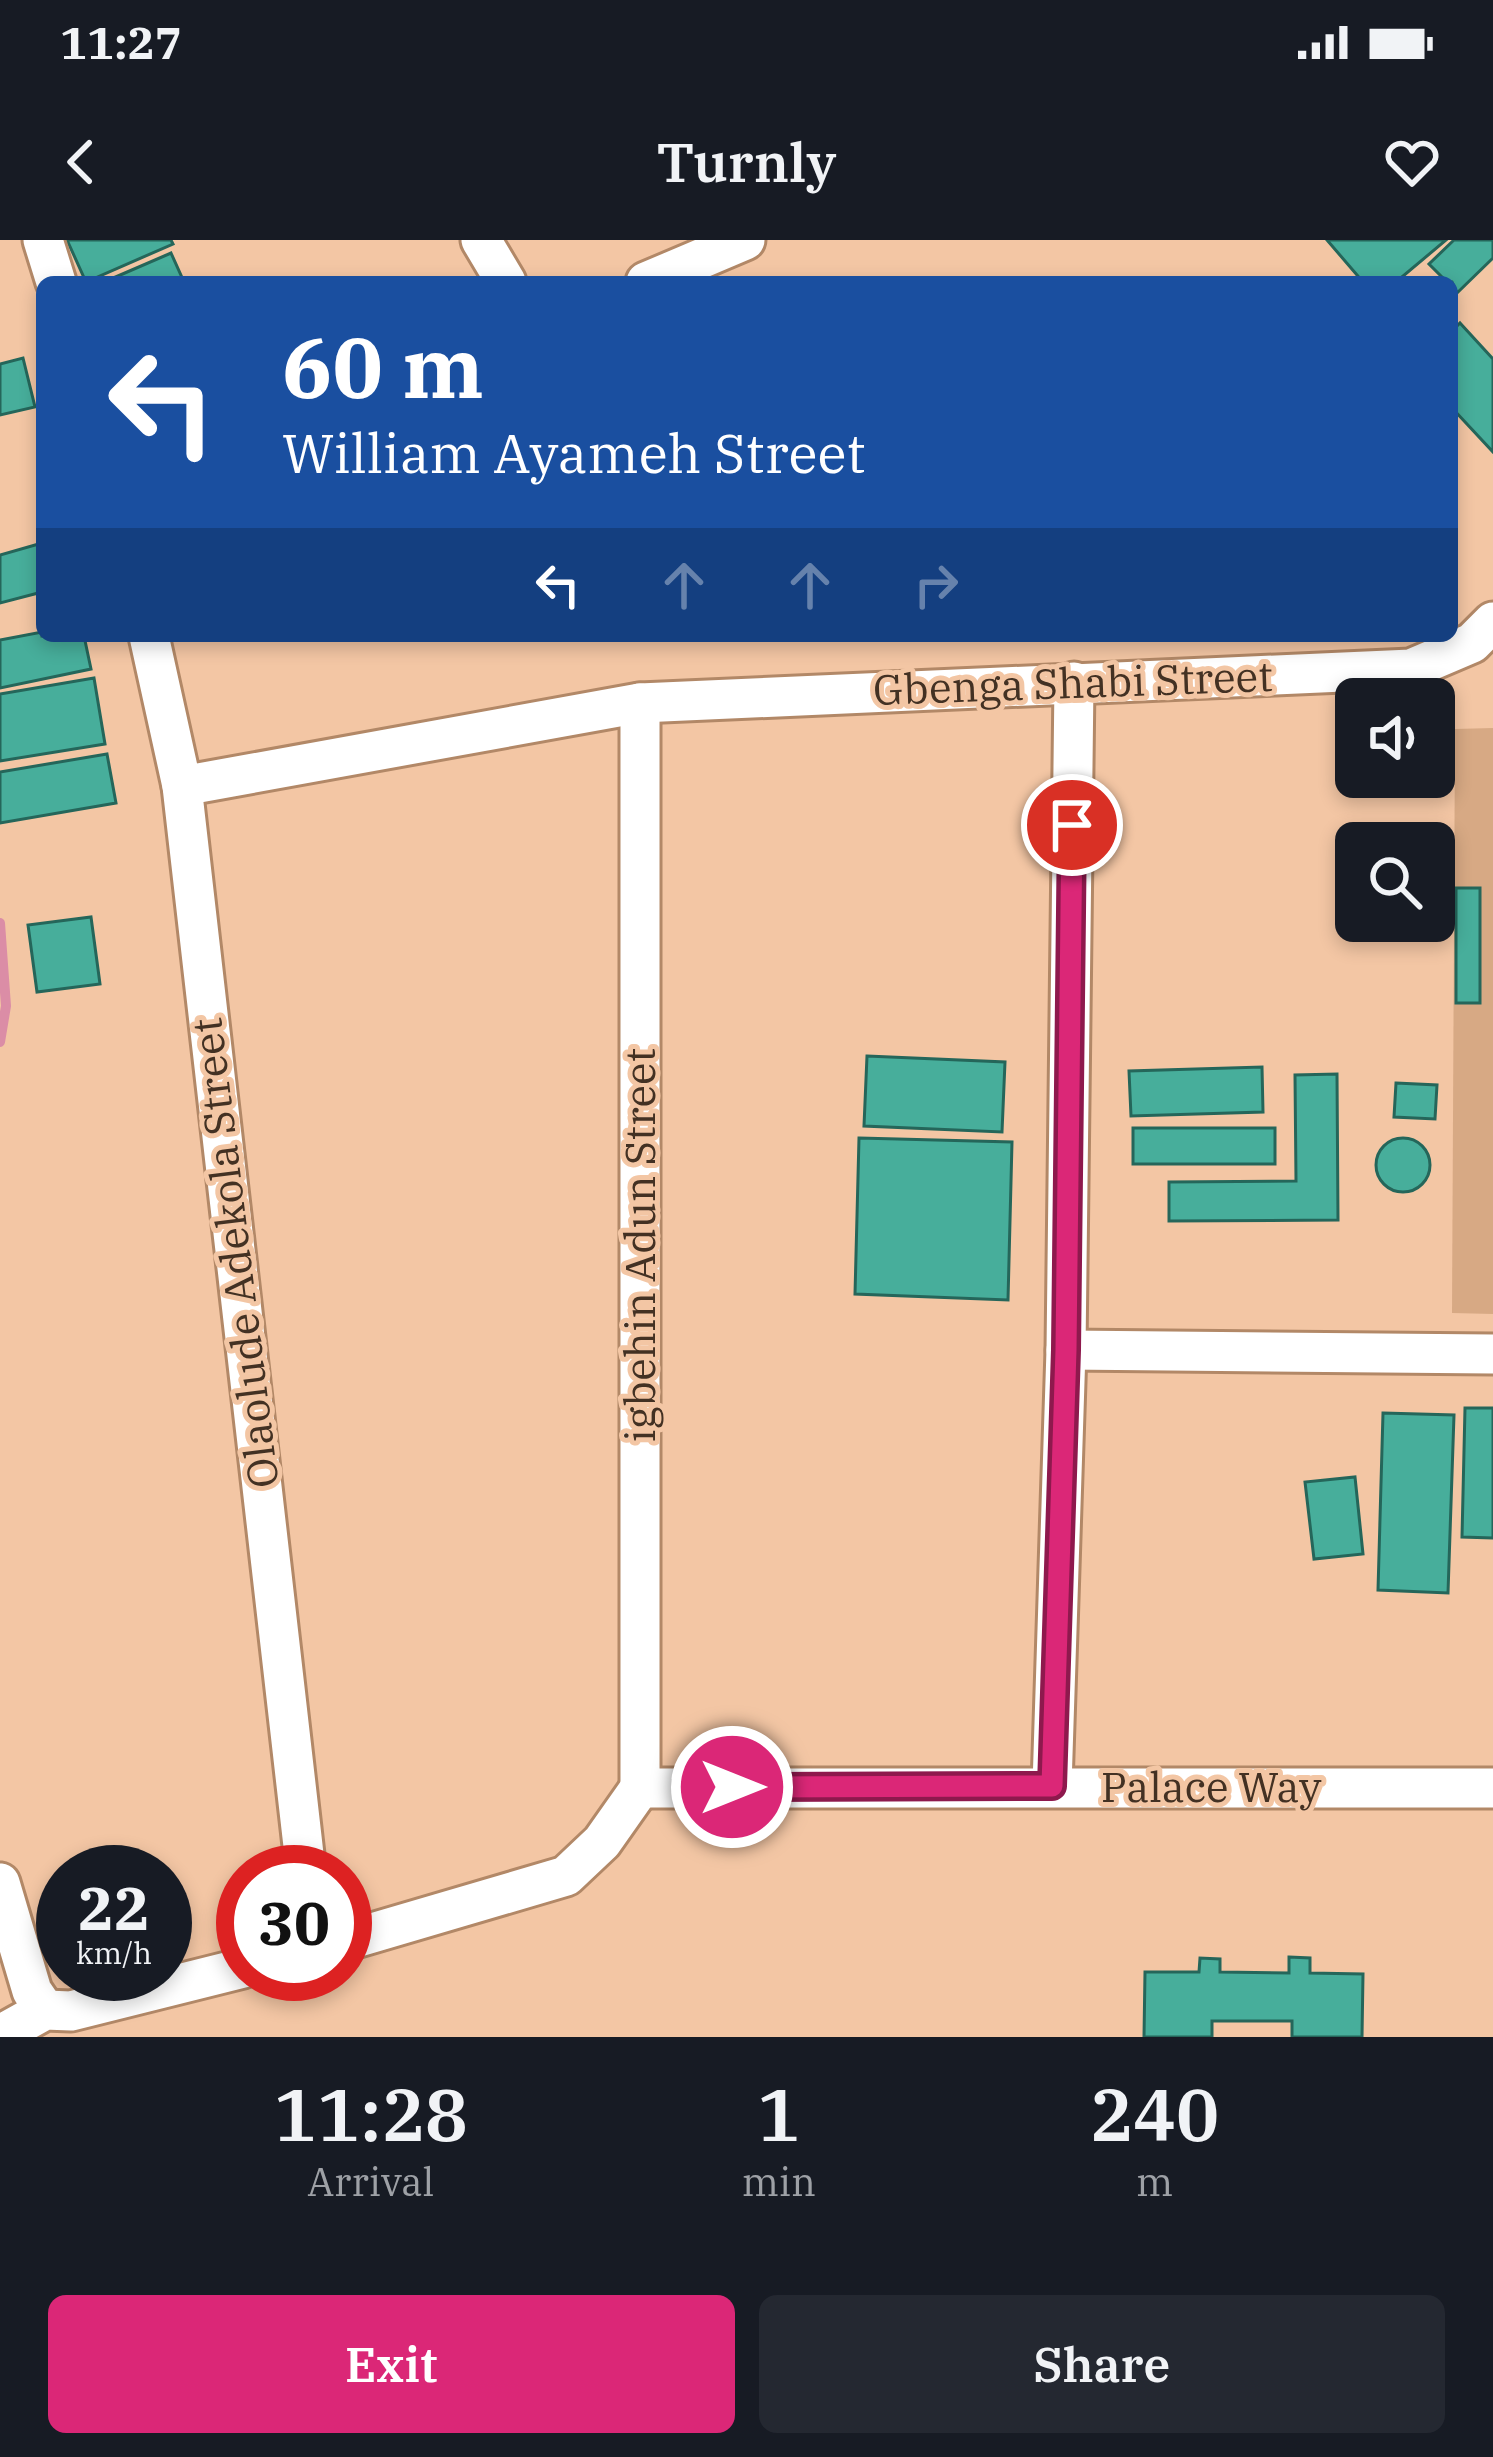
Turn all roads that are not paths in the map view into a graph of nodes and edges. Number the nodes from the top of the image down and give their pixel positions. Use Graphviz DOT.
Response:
graph roads {
  1 [pos="44,240"];
  2 [pos="481,240"];
  3 [pos="745,240"];
  4 [pos="54,276"];
  5 [pos="502,276"];
  6 [pos="660,276"];
  7 [pos="1486,638"];
  8 [pos="150,642"];
  9 [pos="1074,682"];
  10 [pos="640,703"];
  11 [pos="182,786"];
  12 [pos="1066,1350"];
  13 [pos="1493,1354"];
  14 [pos="1052,1786"];
  15 [pos="640,1788"];
  16 [pos="1493,1788"];
  17 [pos="303,1845"];
  18 [pos="0,1883"];
  19 [pos="372,1933"];
  20 [pos="216,1975"];
  21 [pos="45,2010"];
  22 [pos="0,2036"];
  1 -- 4 [label="street"];
  2 -- 5 [label="street"];
  3 -- 6 [label="street"];
  7 -- 9 [label="street, Gbenga Shabi Street"];
  8 -- 11 [label="street, Olaolude Adekola Street"];
  9 -- 10 [label="street, Gbenga Shabi Street"];
  9 -- 12 [label="street"];
  10 -- 11 [label="street, Gbenga Shabi Street"];
  10 -- 15 [label="street, igbehin Adun Street"];
  11 -- 17 [label="street, Olaolude Adekola Street"];
  12 -- 13 [label="street"];
  12 -- 14 [label="street"];
  14 -- 15 [label="street, Palace Way"];
  14 -- 16 [label="street, Palace Way"];
  15 -- 19 [label="street"];
  18 -- 21 [label="street"];
  20 -- 21 [label="street"];
  21 -- 22 [label="street"];
}
